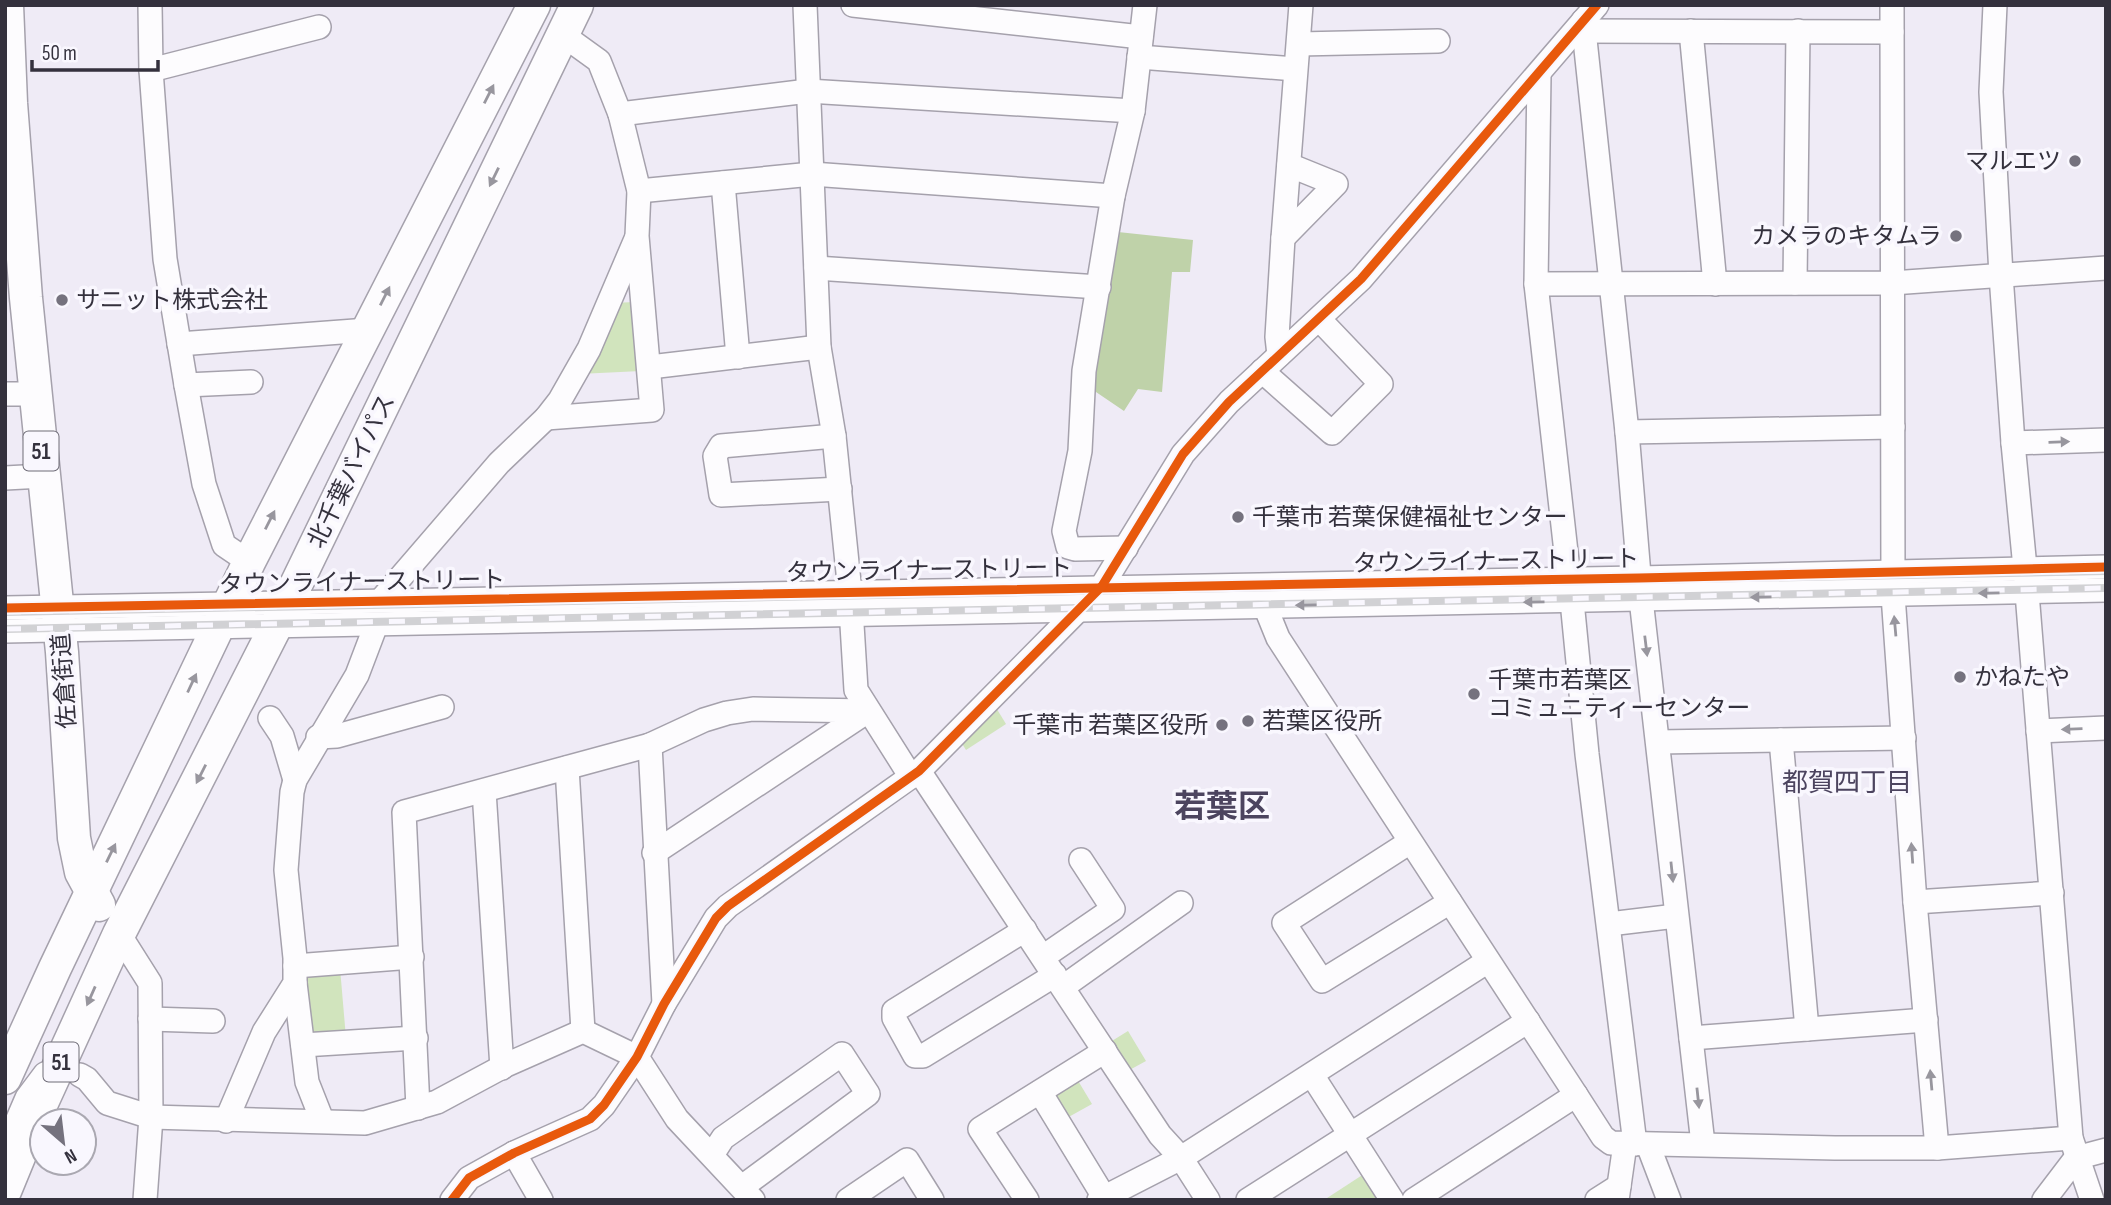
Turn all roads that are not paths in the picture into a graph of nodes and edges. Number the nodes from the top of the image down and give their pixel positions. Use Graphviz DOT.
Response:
graph roads {
  1 [pos="7,5"];
  2 [pos="150,5"];
  3 [pos="534,5"];
  4 [pos="577,5"];
  5 [pos="805,5"];
  6 [pos="853,5"];
  7 [pos="1144,5"];
  8 [pos="1301,5"];
  9 [pos="1892,5"];
  10 [pos="1995,5"];
  11 [pos="1588,19"];
  12 [pos="319,27"];
  13 [pos="1691,31"];
  14 [pos="1798,31"];
  15 [pos="1892,32"];
  16 [pos="563,35"];
  17 [pos="1438,41"];
  18 [pos="1299,44"];
  19 [pos="1140,47"];
  20 [pos="1295,69"];
  21 [pos="151,70"];
  22 [pos="1538,75"];
  23 [pos="808,91"];
  24 [pos="1133,111"];
  25 [pos="620,114"];
  26 [pos="1289,165"];
  27 [pos="812,174"];
  28 [pos="723,183"];
  29 [pos="639,191"];
  30 [pos="1114,196"];
  31 [pos="637,236"];
  32 [pos="1283,237"];
  33 [pos="816,268"];
  34 [pos="2106,268"];
  35 [pos="2001,275"];
  36 [pos="1609,283"];
  37 [pos="1795,283"];
  38 [pos="1892,283"];
  39 [pos="1536,284"];
  40 [pos="1715,284"];
  41 [pos="1098,287"];
  42 [pos="16,299"];
  43 [pos="1319,319"];
  44 [pos="368,330"];
  45 [pos="179,344"];
  46 [pos="819,347"];
  47 [pos="1279,355"];
  48 [pos="738,357"];
  49 [pos="650,367"];
  50 [pos="1262,371"];
  51 [pos="251,382"];
  52 [pos="186,385"];
  53 [pos="20,394"];
  54 [pos="545,418"];
  55 [pos="1893,427"];
  56 [pos="1627,432"];
  57 [pos="834,436"];
  58 [pos="2106,440"];
  59 [pos="2013,443"];
  60 [pos="43,476"];
  61 [pos="5,478"];
  62 [pos="840,489"];
  63 [pos="1126,548"];
  64 [pos="249,562"];
  65 [pos="2106,567"];
  66 [pos="2025,568"];
  67 [pos="1892,571"];
  68 [pos="1102,586"];
  69 [pos="1640,588"];
  70 [pos="1571,590"];
  71 [pos="2106,590"];
  72 [pos="850,592"];
  73 [pos="2027,592"];
  74 [pos="1893,596"];
  75 [pos="380,600"];
  76 [pos="1265,606"];
  77 [pos="5,608"];
  78 [pos="1077,611"];
  79 [pos="282,614"];
  80 [pos="224,615"];
  81 [pos="852,615"];
  82 [pos="59,618"];
  83 [pos="376,625"];
  84 [pos="5,631"];
  85 [pos="442,707"];
  86 [pos="869,711"];
  87 [pos="270,718"];
  88 [pos="2106,728"];
  89 [pos="2038,731"];
  90 [pos="318,737"];
  91 [pos="1904,737"];
  92 [pos="1781,740"];
  93 [pos="1657,742"];
  94 [pos="650,745"];
  95 [pos="567,768"];
  96 [pos="915,774"];
  97 [pos="295,780"];
  98 [pos="484,792"];
  99 [pos="1410,842"];
  100 [pos="654,853"];
  101 [pos="1081,860"];
  102 [pos="2052,893"];
  103 [pos="91,894"];
  104 [pos="1450,902"];
  105 [pos="1915,902"];
  106 [pos="1181,903"];
  107 [pos="1676,916"];
  108 [pos="1609,924"];
  109 [pos="1025,930"];
  110 [pos="119,934"];
  111 [pos="412,957"];
  112 [pos="1488,961"];
  113 [pos="1054,973"];
  114 [pos="295,974"];
  115 [pos="664,1004"];
  116 [pos="150,1019"];
  117 [pos="1926,1020"];
  118 [pos="213,1021"];
  119 [pos="1528,1021"];
  120 [pos="1807,1029"];
  121 [pos="583,1031"];
  122 [pos="416,1038"];
  123 [pos="1691,1038"];
  124 [pos="69,1045"];
  125 [pos="303,1045"];
  126 [pos="1105,1051"];
  127 [pos="637,1057"];
  128 [pos="502,1068"];
  129 [pos="80,1075"];
  130 [pos="1312,1075"];
  131 [pos="5,1078"];
  132 [pos="1040,1092"];
  133 [pos="1576,1095"];
  134 [pos="418,1108"];
  135 [pos="151,1117"];
  136 [pos="322,1120"];
  137 [pos="226,1121"];
  138 [pos="1350,1135"];
  139 [pos="1628,1143"];
  140 [pos="1703,1144"];
  141 [pos="1937,1147"];
  142 [pos="2073,1148"];
  143 [pos="5,1149"];
  144 [pos="2106,1150"];
  145 [pos="514,1153"];
  146 [pos="712,1155"];
  147 [pos="1181,1158"];
  148 [pos="5,1191"];
  149 [pos="748,1193"];
  150 [pos="1618,1193"];
  151 [pos="1101,1198"];
  152 [pos="145,1200"];
  153 [pos="452,1200"];
  154 [pos="541,1200"];
  155 [pos="848,1200"];
  156 [pos="932,1200"];
  157 [pos="1027,1200"];
  158 [pos="1208,1200"];
  159 [pos="1248,1200"];
  160 [pos="1392,1200"];
  161 [pos="1414,1200"];
  162 [pos="1597,1200"];
  163 [pos="1669,1200"];
  164 [pos="2045,1200"];
  165 [pos="2092,1200"];
  1 -- 42 [label="highway, 佐倉街道 / 51"];
  2 -- 21 [label="street"];
  44 -- 3 [label="highway, 北千葉バイパス / 51, one-way"];
  4 -- 16 [label="highway, 北千葉バイパス / 51"];
  5 -- 23 [label="street"];
  6 -- 19 [label="street"];
  7 -- 19 [label="street"];
  8 -- 18 [label="street"];
  9 -- 15 [label="street"];
  10 -- 35 [label="street"];
  11 -- 13 [label="street"];
  11 -- 22 [label="street"];
  11 -- 36 [label="street"];
  12 -- 21 [label="street"];
  13 -- 14 [label="street"];
  13 -- 40 [label="street"];
  14 -- 15 [label="street"];
  14 -- 37 [label="street"];
  15 -- 38 [label="street"];
  16 -- 25 [label="street"];
  16 -- 79 [label="highway, 北千葉バイパス / 51, one-way"];
  17 -- 18 [label="street"];
  18 -- 20 [label="street"];
  19 -- 20 [label="street"];
  19 -- 24 [label="street"];
  20 -- 26 [label="street"];
  21 -- 45 [label="street"];
  22 -- 39 [label="street"];
  22 -- 43 [label="street"];
  23 -- 24 [label="street"];
  23 -- 25 [label="street"];
  23 -- 27 [label="street"];
  24 -- 30 [label="street"];
  25 -- 29 [label="street"];
  26 -- 32 [label="street"];
  26 -- 32 [label="street"];
  27 -- 28 [label="street"];
  27 -- 30 [label="street"];
  27 -- 33 [label="street"];
  28 -- 29 [label="street"];
  28 -- 48 [label="street"];
  29 -- 31 [label="street"];
  30 -- 41 [label="street"];
  31 -- 49 [label="street"];
  31 -- 54 [label="street"];
  32 -- 47 [label="street"];
  33 -- 41 [label="street"];
  33 -- 46 [label="street"];
  34 -- 35 [label="street"];
  35 -- 38 [label="street"];
  35 -- 59 [label="street"];
  36 -- 39 [label="street"];
  36 -- 40 [label="street"];
  36 -- 56 [label="street"];
  37 -- 38 [label="street"];
  37 -- 40 [label="street"];
  38 -- 55 [label="street"];
  39 -- 70 [label="street"];
  41 -- 63 [label="street"];
  42 -- 53 [label="highway, 佐倉街道 / 51"];
  43 -- 47 [label="street"];
  43 -- 50 [label="street"];
  44 -- 45 [label="street"];
  64 -- 44 [label="highway, 北千葉バイパス / 51, one-way"];
  45 -- 52 [label="street"];
  46 -- 48 [label="street"];
  46 -- 57 [label="street"];
  47 -- 50 [label="street"];
  48 -- 49 [label="street"];
  49 -- 54 [label="street"];
  50 -- 63 [label="street"];
  51 -- 52 [label="street"];
  52 -- 64 [label="street"];
  53 -- 60 [label="highway, 佐倉街道 / 51"];
  54 -- 75 [label="street"];
  55 -- 56 [label="street"];
  55 -- 67 [label="street"];
  56 -- 69 [label="street"];
  57 -- 62 [label="street"];
  57 -- 62 [label="street"];
  59 -- 58 [label="street, one-way"];
  59 -- 66 [label="street"];
  60 -- 61 [label="street"];
  60 -- 82 [label="highway, 佐倉街道 / 51"];
  62 -- 72 [label="street"];
  63 -- 68 [label="street"];
  64 -- 80 [label="highway, 北千葉バイパス / 51"];
  65 -- 66 [label="street, タウンライナーストリート"];
  66 -- 67 [label="street, タウンライナーストリート"];
  66 -- 73 [label="street"];
  67 -- 69 [label="street, タウンライナーストリート"];
  67 -- 74 [label="street"];
  68 -- 70 [label="street, タウンライナーストリート"];
  68 -- 72 [label="street, タウンライナーストリート"];
  68 -- 78 [label="street"];
  69 -- 70 [label="street, タウンライナーストリート"];
  74 -- 69 [label="street, タウンライナーストリート, one-way"];
  69 -- 93 [label="street, one-way"];
  70 -- 76 [label="street, タウンライナーストリート, one-way"];
  70 -- 108 [label="street"];
  71 -- 73 [label="street, タウンライナーストリート"];
  72 -- 75 [label="street, タウンライナーストリート"];
  72 -- 81 [label="street"];
  73 -- 74 [label="street, タウンライナーストリート, one-way"];
  73 -- 89 [label="street"];
  91 -- 74 [label="street, one-way"];
  75 -- 79 [label="street, タウンライナーストリート"];
  76 -- 78 [label="street, タウンライナーストリート"];
  76 -- 99 [label="street"];
  77 -- 82 [label="street, タウンライナーストリート"];
  78 -- 81 [label="street, タウンライナーストリート"];
  78 -- 96 [label="street"];
  79 -- 80 [label="street, タウンライナーストリート"];
  79 -- 83 [label="street, タウンライナーストリート"];
  79 -- 110 [label="highway, 北千葉バイパス / 51, one-way"];
  80 -- 82 [label="street, タウンライナーストリート"];
  103 -- 80 [label="highway, 北千葉バイパス / 51, one-way"];
  81 -- 83 [label="street, タウンライナーストリート"];
  81 -- 86 [label="street"];
  82 -- 84 [label="street, タウンライナーストリート"];
  82 -- 103 [label="highway, 佐倉街道 / 51"];
  83 -- 90 [label="street"];
  85 -- 90 [label="street"];
  86 -- 94 [label="street"];
  86 -- 96 [label="street"];
  86 -- 100 [label="street"];
  87 -- 97 [label="street"];
  88 -- 89 [label="street, one-way"];
  89 -- 102 [label="street"];
  90 -- 97 [label="street"];
  91 -- 92 [label="street"];
  105 -- 91 [label="street, one-way"];
  92 -- 93 [label="street"];
  92 -- 120 [label="street"];
  93 -- 107 [label="street, one-way"];
  94 -- 95 [label="street"];
  94 -- 100 [label="street"];
  95 -- 98 [label="street"];
  95 -- 121 [label="street"];
  96 -- 109 [label="street"];
  96 -- 115 [label="street"];
  97 -- 114 [label="street"];
  98 -- 111 [label="street"];
  98 -- 128 [label="street"];
  99 -- 104 [label="street"];
  99 -- 104 [label="street"];
  100 -- 115 [label="street"];
  101 -- 113 [label="street"];
  102 -- 105 [label="street"];
  102 -- 142 [label="street"];
  103 -- 110 [label="highway, 佐倉街道 / 51"];
  103 -- 131 [label="highway, 51"];
  104 -- 112 [label="street"];
  105 -- 117 [label="street"];
  106 -- 113 [label="street"];
  107 -- 108 [label="street"];
  107 -- 123 [label="street"];
  108 -- 139 [label="street"];
  109 -- 113 [label="street"];
  109 -- 113 [label="street"];
  110 -- 116 [label="street"];
  110 -- 124 [label="highway, 51, one-way"];
  111 -- 114 [label="street"];
  111 -- 122 [label="street"];
  112 -- 119 [label="street"];
  112 -- 130 [label="street"];
  113 -- 126 [label="street"];
  114 -- 125 [label="street"];
  114 -- 137 [label="street"];
  115 -- 127 [label="street"];
  116 -- 118 [label="street"];
  116 -- 135 [label="street"];
  117 -- 120 [label="street"];
  141 -- 117 [label="street, one-way"];
  119 -- 133 [label="street"];
  119 -- 138 [label="street"];
  120 -- 123 [label="street"];
  121 -- 127 [label="street"];
  121 -- 128 [label="street"];
  122 -- 125 [label="street"];
  122 -- 134 [label="street"];
  123 -- 140 [label="street, one-way"];
  124 -- 143 [label="street"];
  124 -- 148 [label="highway, 51"];
  125 -- 136 [label="street"];
  126 -- 132 [label="street"];
  126 -- 147 [label="street"];
  127 -- 145 [label="street"];
  127 -- 146 [label="street"];
  128 -- 134 [label="street"];
  129 -- 135 [label="street"];
  130 -- 138 [label="street"];
  130 -- 147 [label="street"];
  132 -- 151 [label="street"];
  132 -- 157 [label="street"];
  133 -- 139 [label="street"];
  133 -- 161 [label="street"];
  134 -- 136 [label="street"];
  135 -- 137 [label="street"];
  135 -- 152 [label="street"];
  136 -- 137 [label="street"];
  138 -- 159 [label="street"];
  138 -- 160 [label="street"];
  139 -- 140 [label="street"];
  139 -- 150 [label="street"];
  139 -- 163 [label="street"];
  140 -- 141 [label="street"];
  141 -- 142 [label="street"];
  142 -- 144 [label="street"];
  142 -- 164 [label="street"];
  142 -- 165 [label="street"];
  145 -- 153 [label="street"];
  145 -- 154 [label="street"];
  146 -- 149 [label="street"];
  146 -- 149 [label="street"];
  147 -- 151 [label="street"];
  147 -- 158 [label="street"];
  150 -- 162 [label="street"];
  155 -- 156 [label="street"];
}
